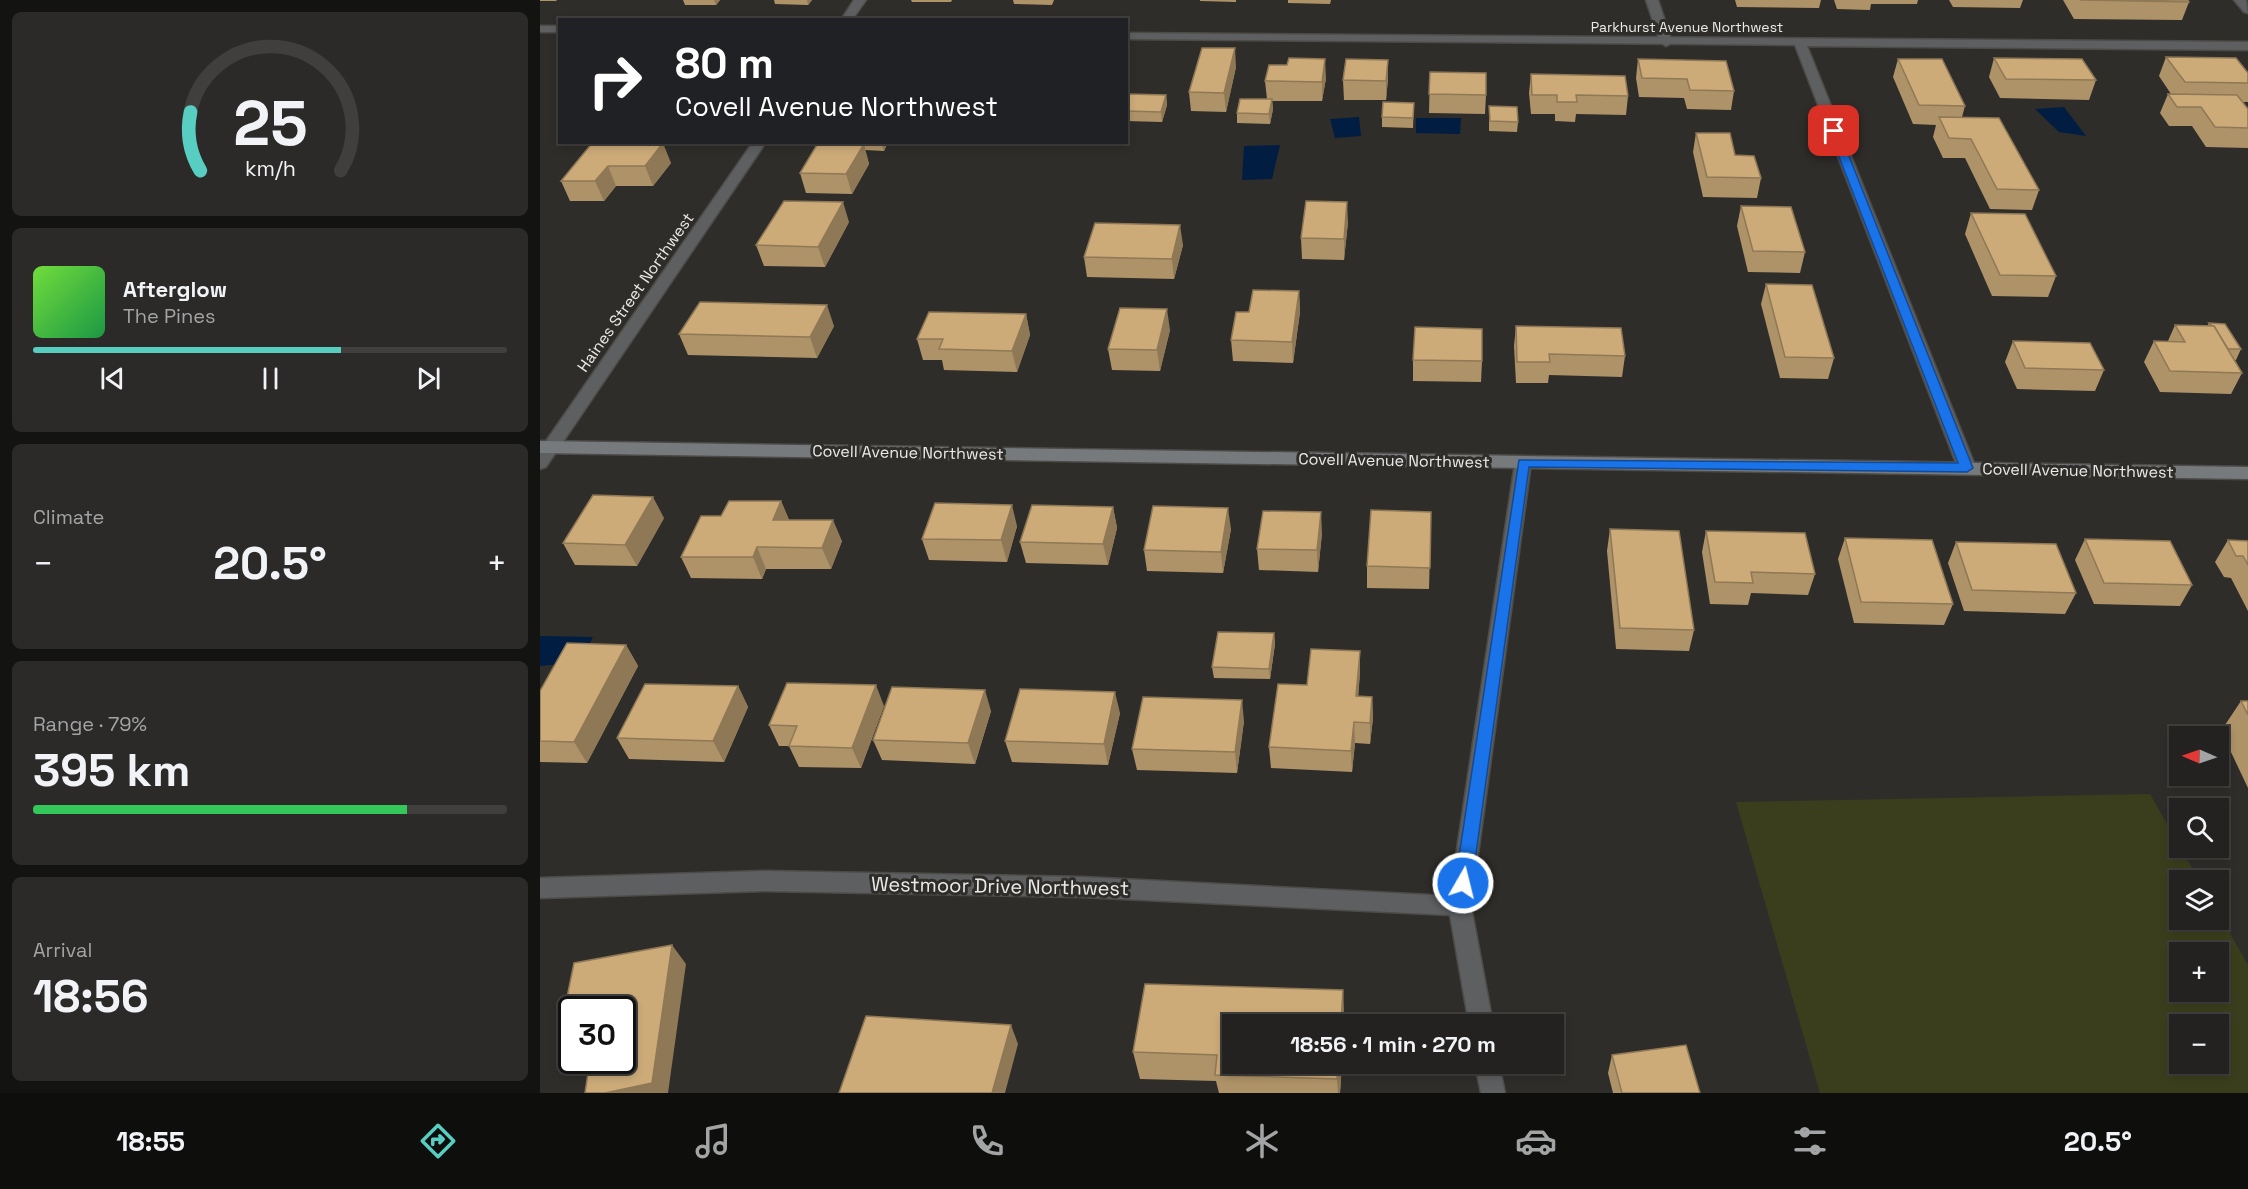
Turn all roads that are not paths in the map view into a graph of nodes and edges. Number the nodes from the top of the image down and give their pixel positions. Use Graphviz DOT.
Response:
graph roads {
  1 [pos="860,0"];
  2 [pos="1652,0"];
  3 [pos="2240,0"];
  4 [pos="2248,10"];
  5 [pos="847,18"];
  6 [pos="540,29"];
  7 [pos="558,29"];
  8 [pos="1128,36"];
  9 [pos="1666,42"];
  10 [pos="1800,43"];
  11 [pos="2248,46"];
  12 [pos="759,144"];
  13 [pos="545,447"];
  14 [pos="540,463"];
  15 [pos="1523,463"];
  16 [pos="1967,468"];
  17 [pos="2248,473"];
  18 [pos="540,888"];
  19 [pos="1460,906"];
  20 [pos="1479,1014"];
  21 [pos="1489,1074"];
  22 [pos="1493,1093"];
  1 -- 5 [label="street"];
  2 -- 9 [label="street"];
  3 -- 4 [label="street"];
  6 -- 7 [label="street"];
  8 -- 9 [label="street, Parkhurst Avenue Northwest"];
  9 -- 10 [label="street, Parkhurst Avenue Northwest"];
  10 -- 11 [label="street, Parkhurst Avenue Northwest"];
  10 -- 16 [label="street"];
  12 -- 13 [label="street, Haines Street Northwest"];
  13 -- 14 [label="street, Haines Street Northwest"];
  13 -- 15 [label="street, Covell Avenue Northwest"];
  15 -- 16 [label="street, Covell Avenue Northwest"];
  15 -- 19 [label="street"];
  16 -- 17 [label="street, Covell Avenue Northwest"];
  18 -- 19 [label="street, Westmoor Drive Northwest"];
  19 -- 20 [label="street"];
  21 -- 22 [label="street"];
}
